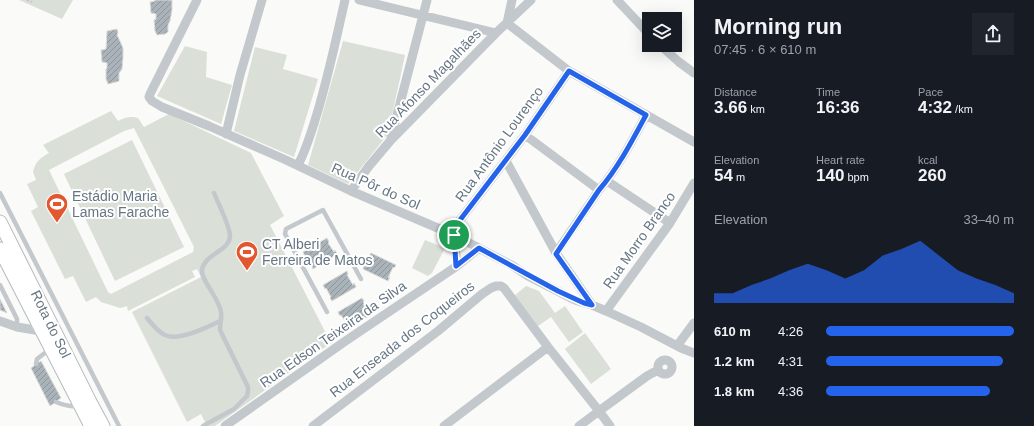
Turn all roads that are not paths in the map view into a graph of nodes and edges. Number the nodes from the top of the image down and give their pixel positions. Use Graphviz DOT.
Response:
graph roads {
  1 [pos="197,0"];
  2 [pos="262,0"];
  3 [pos="345,0"];
  4 [pos="359,0"];
  5 [pos="427,0"];
  6 [pos="512,0"];
  7 [pos="531,0"];
  8 [pos="617,0"];
  9 [pos="423,15"];
  10 [pos="507,23"];
  11 [pos="642,27"];
  12 [pos="496,33"];
  13 [pos="668,52"];
  14 [pos="569,71"];
  15 [pos="694,73"];
  16 [pos="646,115"];
  17 [pos="226,134"];
  18 [pos="525,135"];
  19 [pos="391,140"];
  20 [pos="694,142"];
  21 [pos="506,161"];
  22 [pos="298,166"];
  23 [pos="607,181"];
  24 [pos="694,183"];
  25 [pos="599,190"];
  26 [pos="351,191"];
  27 [pos="214,192"];
  28 [pos="0,193"];
  29 [pos="0,222"];
  30 [pos="670,223"];
  31 [pos="454,235"];
  32 [pos="479,248"];
  33 [pos="1,252"];
  34 [pos="556,254"];
  35 [pos="456,266"];
  36 [pos="361,279"];
  37 [pos="0,285"];
  38 [pos="592,305"];
  39 [pos="606,311"];
  40 [pos="327,312"];
  41 [pos="147,318"];
  42 [pos="0,321"];
  43 [pos="220,321"];
  44 [pos="694,323"];
  45 [pos="17,327"];
  46 [pos="41,331"];
  47 [pos="677,346"];
  48 [pos="548,348"];
  49 [pos="50,349"];
  50 [pos="694,353"];
  51 [pos="36,364"];
  52 [pos="658,370"];
  53 [pos="56,402"];
  54 [pos="80,406"];
  55 [pos="599,411"];
  56 [pos="91,426"];
  57 [pos="103,426"];
  58 [pos="119,426"];
  59 [pos="203,426"];
  60 [pos="225,426"];
  61 [pos="313,426"];
  62 [pos="444,426"];
  63 [pos="579,426"];
  64 [pos="610,426"];
  1 -- 17 [label="street, Rua Pôr do Sol"];
  2 -- 17 [label="street"];
  3 -- 22 [label="street"];
  4 -- 9 [label="street"];
  5 -- 9 [label="street"];
  6 -- 10 [label="street"];
  7 -- 10 [label="street, Rua Afonso Magalhães"];
  8 -- 11 [label="street"];
  9 -- 12 [label="street"];
  9 -- 19 [label="street"];
  10 -- 12 [label="street, Rua Afonso Magalhães"];
  10 -- 14 [label="street"];
  12 -- 19 [label="street, Rua Afonso Magalhães"];
  13 -- 15 [label="street"];
  14 -- 16 [label="street"];
  14 -- 18 [label="street, Rua Antônio Lourenço"];
  16 -- 20 [label="street"];
  16 -- 23 [label="street"];
  17 -- 22 [label="street, Rua Pôr do Sol"];
  18 -- 21 [label="street, Rua Antônio Lourenço"];
  18 -- 25 [label="street"];
  19 -- 26 [label="street, Rua Afonso Magalhães"];
  21 -- 31 [label="street, Rua Antônio Lourenço"];
  21 -- 34 [label="street"];
  22 -- 26 [label="street, Rua Pôr do Sol"];
  23 -- 25 [label="street"];
  23 -- 30 [label="street"];
  24 -- 30 [label="street, Rua Morro Branco"];
  25 -- 34 [label="street"];
  26 -- 31 [label="street, Rua Pôr do Sol"];
  27 -- 43 [label="lane"];
  28 -- 58 [label="lane"];
  29 -- 57 [label="main road, Rota do Sol"];
  30 -- 39 [label="street, Rua Morro Branco"];
  31 -- 32 [label="street, Rua Pôr do Sol"];
  31 -- 35 [label="street"];
  32 -- 35 [label="street, Rua Edson Teixeira da Silva"];
  32 -- 38 [label="street, Rua Pôr do Sol"];
  33 -- 46 [label="main road, Rota do Sol"];
  34 -- 38 [label="street"];
  35 -- 60 [label="street, Rua Edson Teixeira da Silva"];
  36 -- 40 [label="lane"];
  37 -- 45 [label="lane"];
  38 -- 39 [label="street, Rua Pôr do Sol"];
  39 -- 47 [label="street, Rua Pôr do Sol"];
  41 -- 43 [label="lane"];
  42 -- 45 [label="street"];
  43 -- 59 [label="lane"];
  44 -- 47 [label="street"];
  45 -- 46 [label="street"];
  46 -- 49 [label="main road, Rota do Sol"];
  47 -- 50 [label="street, Rua Pôr do Sol"];
  48 -- 55 [label="street"];
  48 -- 61 [label="street, Rua Enseada dos Coqueiros"];
  48 -- 62 [label="street"];
  49 -- 51 [label="lane"];
  49 -- 54 [label="main road, Rota do Sol"];
  52 -- 55 [label="street"];
  53 -- 54 [label="lane"];
  54 -- 56 [label="main road, Rota do Sol"];
  55 -- 63 [label="street"];
  55 -- 64 [label="street"];
}
